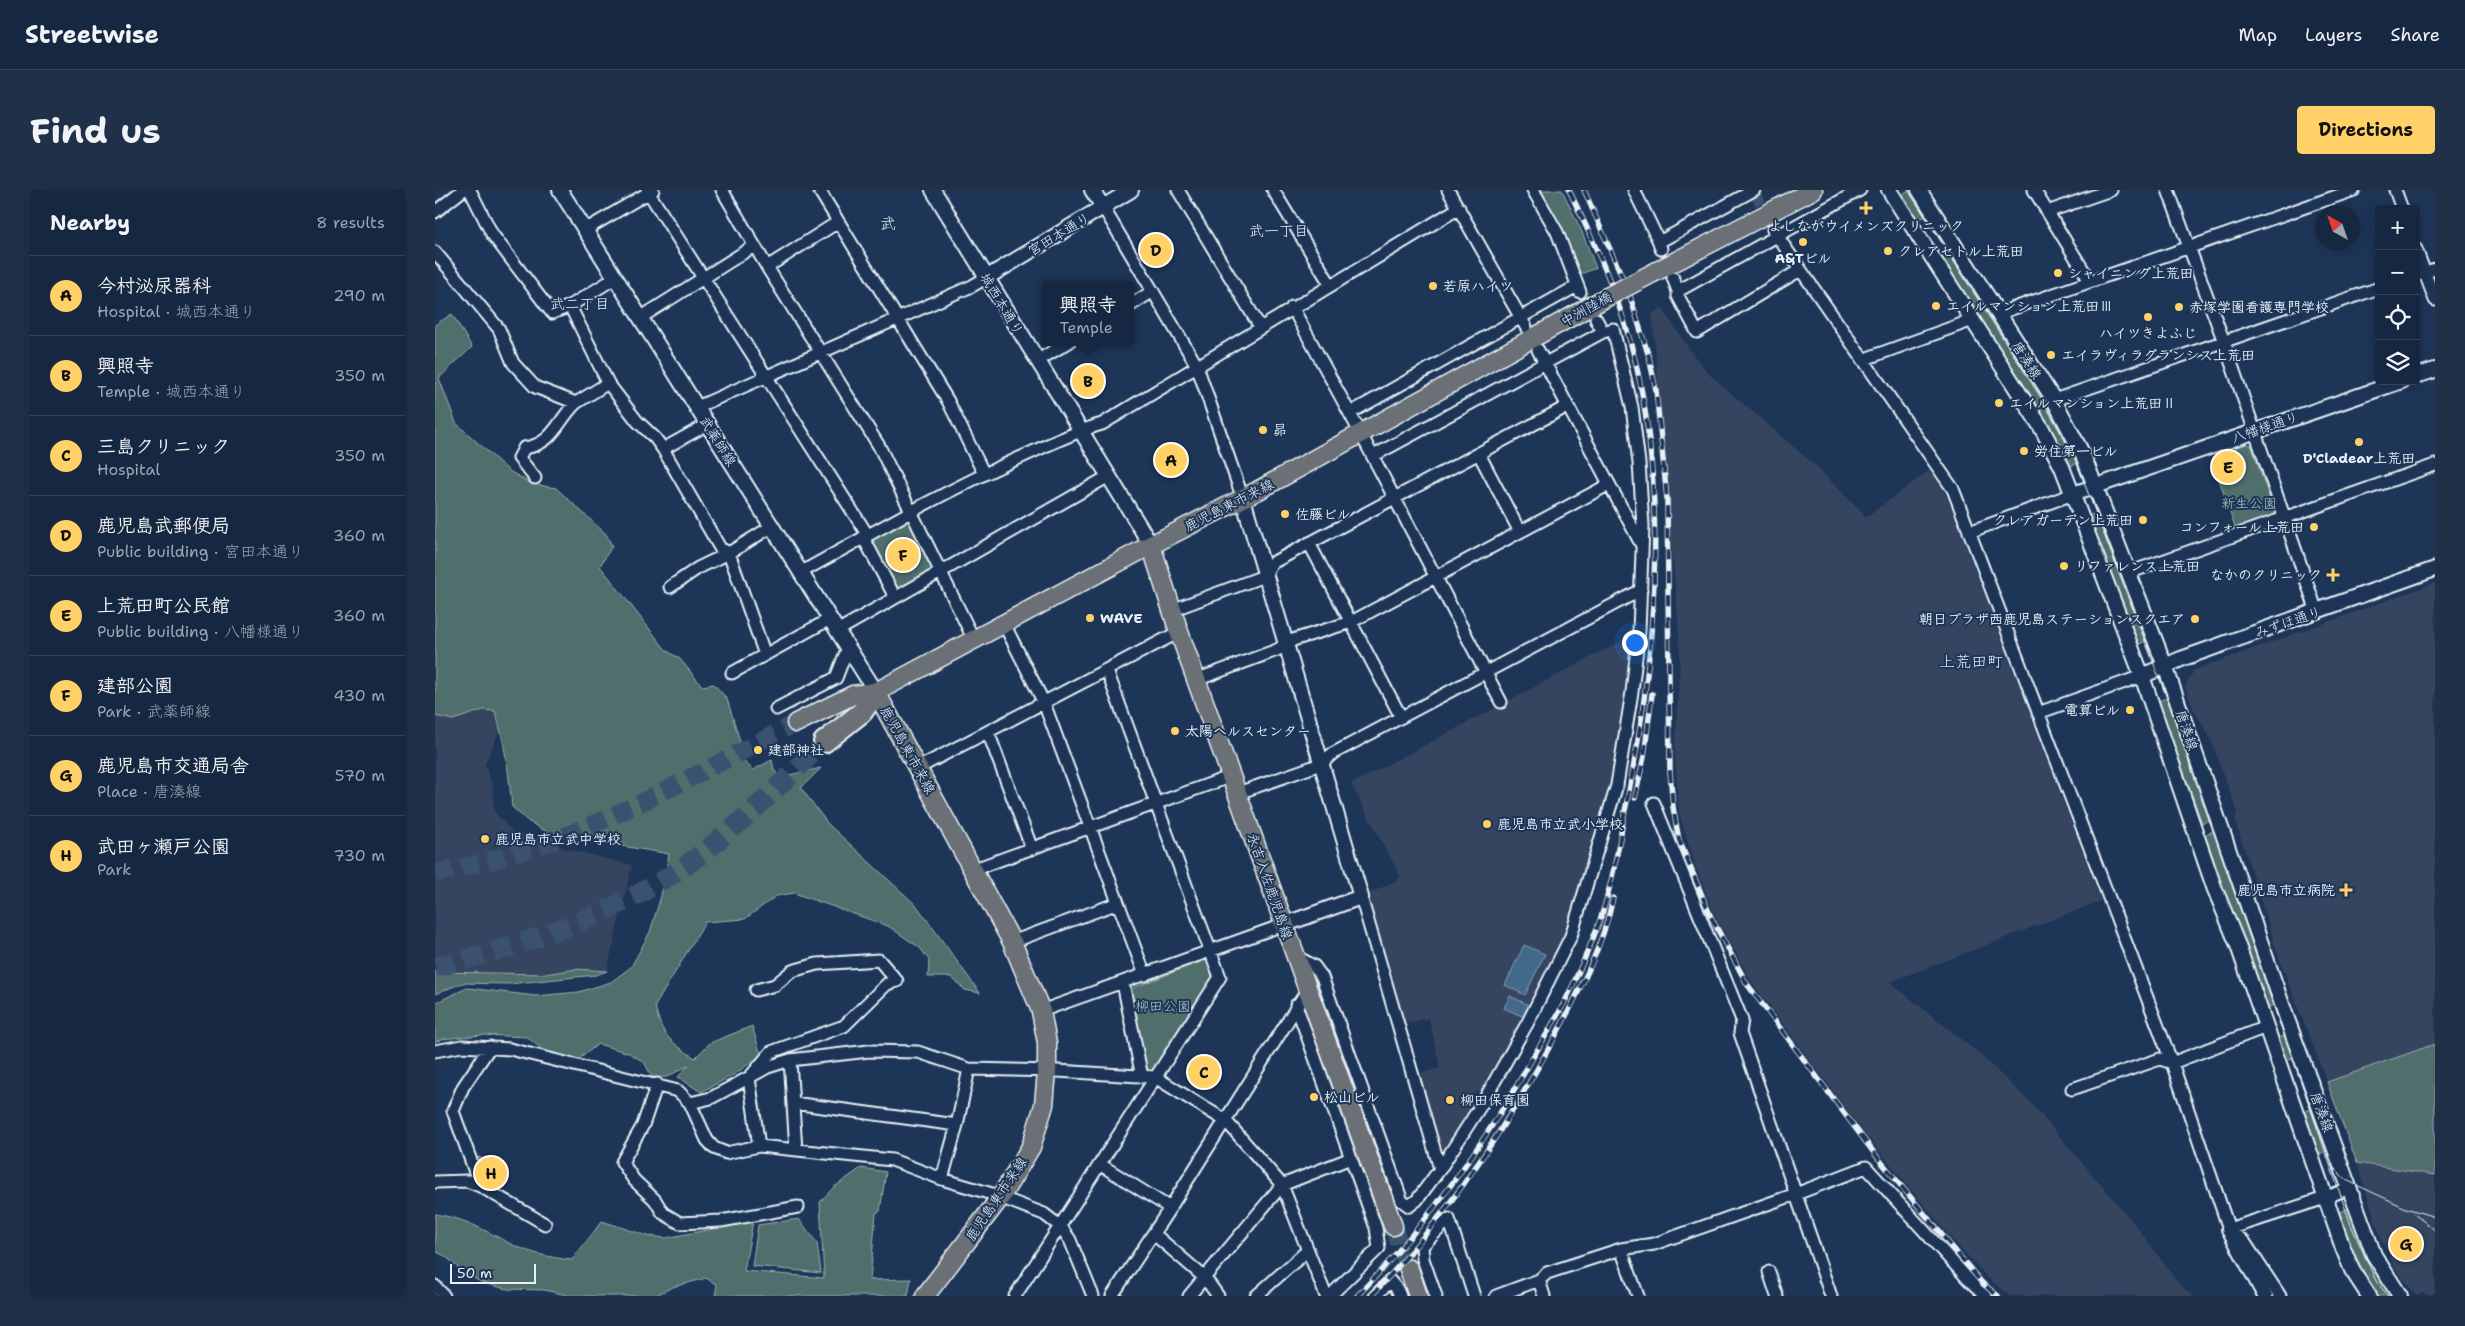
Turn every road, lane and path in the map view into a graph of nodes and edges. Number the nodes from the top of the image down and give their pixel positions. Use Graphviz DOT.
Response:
graph roads {
  1 [pos="463,190"];
  2 [pos="470,190"];
  3 [pos="560,190"];
  4 [pos="722,190"];
  5 [pos="819,190"];
  6 [pos="933,190"];
  7 [pos="1092,190"];
  8 [pos="1131,190"];
  9 [pos="1179,190"];
  10 [pos="1273,190"];
  11 [pos="1449,190"];
  12 [pos="1533,190"];
  13 [pos="1634,190"];
  14 [pos="1813,190"];
  15 [pos="1860,190"];
  16 [pos="1889,190"];
  17 [pos="1919,190"];
  18 [pos="2034,190"];
  19 [pos="2111,190"];
  20 [pos="2168,190"];
  21 [pos="2354,190"];
  22 [pos="2395,190"];
  23 [pos="650,191"];
  24 [pos="1755,191"];
  25 [pos="2401,205"];
  26 [pos="1103,207"];
  27 [pos="1459,208"];
  28 [pos="435,212"];
  29 [pos="2047,212"];
  30 [pos="838,222"];
  31 [pos="585,230"];
  32 [pos="1774,233"];
  33 [pos="754,246"];
  34 [pos="2189,247"];
  35 [pos="2416,250"];
  36 [pos="435,252"];
  37 [pos="767,268"];
  38 [pos="1800,270"];
  39 [pos="2425,272"];
  40 [pos="615,278"];
  41 [pos="704,278"];
  42 [pos="986,278"];
  43 [pos="1673,278"];
  44 [pos="2090,281"];
  45 [pos="1330,284"];
  46 [pos="2375,289"];
  47 [pos="1153,291"];
  48 [pos="1678,291"];
  49 [pos="2435,300"];
  50 [pos="1134,303"];
  51 [pos="570,306"];
  52 [pos="1292,307"];
  53 [pos="1997,314"];
  54 [pos="640,318"];
  55 [pos="898,319"];
  56 [pos="1595,319"];
  57 [pos="1973,320"];
  58 [pos="1523,322"];
  59 [pos="1260,327"];
  60 [pos="1603,332"];
  61 [pos="2224,342"];
  62 [pos="1062,346"];
  63 [pos="1538,350"];
  64 [pos="821,353"];
  65 [pos="1862,360"];
  66 [pos="1037,361"];
  67 [pos="1546,364"];
  68 [pos="1197,366"];
  69 [pos="2435,370"];
  70 [pos="2420,375"];
  71 [pos="767,377"];
  72 [pos="608,383"];
  73 [pos="2389,385"];
  74 [pos="2054,400"];
  75 [pos="576,403"];
  76 [pos="1566,406"];
  77 [pos="697,407"];
  78 [pos="1350,413"];
  79 [pos="708,424"];
  80 [pos="1081,430"];
  81 [pos="2253,431"];
  82 [pos="1361,434"];
  83 [pos="663,449"];
  84 [pos="1479,454"];
  85 [pos="1373,456"];
  86 [pos="2435,465"];
  87 [pos="984,474"];
  88 [pos="1109,476"];
  89 [pos="535,478"];
  90 [pos="1608,485"];
  91 [pos="2095,485"];
  92 [pos="2073,494"];
  93 [pos="1243,499"];
  94 [pos="1395,499"];
  95 [pos="912,512"];
  96 [pos="2284,518"];
  97 [pos="771,527"];
  98 [pos="1520,532"];
  99 [pos="1969,532"];
  100 [pos="865,536"];
  101 [pos="1309,543"];
  102 [pos="1641,544"];
  103 [pos="1151,545"];
  104 [pos="729,553"];
  105 [pos="2435,569"];
  106 [pos="941,571"];
  107 [pos="801,573"];
  108 [pos="2128,573"];
  109 [pos="1264,576"];
  110 [pos="1435,576"];
  111 [pos="670,588"];
  112 [pos="1641,590"];
  113 [pos="895,597"];
  114 [pos="1171,610"];
  115 [pos="2317,612"];
  116 [pos="1351,622"];
  117 [pos="1004,624"];
  118 [pos="833,625"];
  119 [pos="1179,632"];
  120 [pos="974,640"];
  121 [pos="1287,644"];
  122 [pos="848,647"];
  123 [pos="765,655"];
  124 [pos="2165,666"];
  125 [pos="1107,671"];
  126 [pos="1485,672"];
  127 [pos="732,673"];
  128 [pos="2143,676"];
  129 [pos="1196,680"];
  130 [pos="876,692"];
  131 [pos="1501,702"];
  132 [pos="1044,703"];
  133 [pos="776,709"];
  134 [pos="2038,713"];
  135 [pos="1401,717"];
  136 [pos="796,723"];
  137 [pos="988,732"];
  138 [pos="824,742"];
  139 [pos="1321,764"];
  140 [pos="918,768"];
  141 [pos="1232,776"];
  142 [pos="1238,793"];
  143 [pos="1654,803"];
  144 [pos="1155,805"];
  145 [pos="1090,827"];
  146 [pos="1032,849"];
  147 [pos="972,870"];
  148 [pos="1361,897"];
  149 [pos="1118,903"];
  150 [pos="1283,925"];
  151 [pos="1012,942"];
  152 [pos="1212,952"];
  153 [pos="1295,956"];
  154 [pos="1145,975"];
  155 [pos="1123,983"];
  156 [pos="1308,989"];
  157 [pos="756,990"];
  158 [pos="1296,1005"];
  159 [pos="1041,1012"];
  160 [pos="2267,1027"];
  161 [pos="490,1047"];
  162 [pos="435,1051"];
  163 [pos="790,1060"];
  164 [pos="2172,1063"];
  165 [pos="969,1069"];
  166 [pos="1047,1070"];
  167 [pos="1142,1077"];
  168 [pos="1155,1077"];
  169 [pos="749,1078"];
  170 [pos="657,1084"];
  171 [pos="2072,1089"];
  172 [pos="690,1103"];
  173 [pos="793,1103"];
  174 [pos="1226,1120"];
  175 [pos="957,1125"];
  176 [pos="759,1146"];
  177 [pos="796,1150"];
  178 [pos="1351,1158"];
  179 [pos="1101,1165"];
  180 [pos="1440,1169"];
  181 [pos="942,1180"];
  182 [pos="435,1182"];
  183 [pos="1282,1185"];
  184 [pos="480,1186"];
  185 [pos="2349,1188"];
  186 [pos="1796,1194"];
  187 [pos="1000,1198"];
  188 [pos="2325,1198"];
  189 [pos="798,1207"];
  190 [pos="1170,1208"];
  191 [pos="545,1224"];
  192 [pos="1393,1226"];
  193 [pos="1061,1227"];
  194 [pos="2229,1229"];
  195 [pos="1154,1234"];
  196 [pos="1621,1249"];
  197 [pos="1308,1250"];
  198 [pos="1409,1269"];
  199 [pos="1769,1272"];
  200 [pos="1205,1278"];
  201 [pos="1539,1280"];
  202 [pos="435,1286"];
  203 [pos="444,1296"];
  204 [pos="925,1296"];
  205 [pos="1015,1296"];
  206 [pos="1093,1296"];
  207 [pos="1112,1296"];
  208 [pos="1189,1296"];
  209 [pos="1218,1296"];
  210 [pos="1256,1296"];
  211 [pos="1327,1296"];
  212 [pos="1330,1296"];
  213 [pos="1375,1296"];
  214 [pos="1400,1296"];
  215 [pos="1418,1296"];
  216 [pos="1436,1296"];
  217 [pos="1474,1296"];
  218 [pos="1496,1296"];
  219 [pos="1544,1296"];
  220 [pos="1638,1296"];
  221 [pos="1777,1296"];
  222 [pos="1831,1296"];
  223 [pos="1986,1296"];
  224 [pos="2265,1296"];
  225 [pos="2280,1296"];
  226 [pos="2369,1296"];
  227 [pos="2400,1296"];
  1 -- 28 [label="street"];
  2 -- 51 [label="street"];
  3 -- 31 [label="street, 武薬師線"];
  4 -- 33 [label="street"];
  5 -- 30 [label="street"];
  6 -- 42 [label="street, 城西本通り"];
  7 -- 26 [label="street"];
  8 -- 26 [label="street, 宮田本通り"];
  9 -- 59 [label="street"];
  10 -- 45 [label="street"];
  11 -- 27 [label="street"];
  12 -- 58 [label="street"];
  13 -- 24 [label="street"];
  14 -- 82 [label="main road, 中洲陸橋, bridge"];
  15 -- 32 [label="street"];
  16 -- 57 [label="street, 唐湊線"];
  17 -- 53 [label="street, 唐湊線"];
  18 -- 29 [label="street"];
  19 -- 29 [label="street"];
  20 -- 34 [label="street"];
  21 -- 34 [label="street"];
  22 -- 25 [label="street"];
  23 -- 31 [label="street"];
  23 -- 41 [label="street"];
  26 -- 42 [label="street, 宮田本通り"];
  26 -- 47 [label="street"];
  27 -- 45 [label="street"];
  27 -- 58 [label="street"];
  29 -- 44 [label="street"];
  30 -- 37 [label="street"];
  30 -- 55 [label="street"];
  31 -- 40 [label="street, 武薬師線"];
  32 -- 38 [label="street"];
  32 -- 48 [label="street"];
  33 -- 37 [label="street"];
  33 -- 41 [label="street"];
  34 -- 44 [label="street"];
  34 -- 61 [label="street"];
  35 -- 39 [label="street"];
  36 -- 75 [label="street"];
  37 -- 64 [label="street"];
  38 -- 48 [label="street"];
  38 -- 65 [label="street"];
  39 -- 49 [label="street"];
  40 -- 51 [label="street"];
  40 -- 54 [label="street, 武薬師線"];
  41 -- 54 [label="street"];
  41 -- 71 [label="street"];
  42 -- 55 [label="street"];
  42 -- 66 [label="street, 城西本通り"];
  43 -- 48 [label="street"];
  44 -- 53 [label="street"];
  45 -- 52 [label="street"];
  46 -- 61 [label="street"];
  47 -- 50 [label="street"];
  47 -- 68 [label="street"];
  51 -- 72 [label="street"];
  52 -- 59 [label="street"];
  52 -- 78 [label="street"];
  53 -- 74 [label="street, 唐湊線"];
  54 -- 77 [label="street, 武薬師線"];
  55 -- 64 [label="street"];
  55 -- 87 [label="street"];
  56 -- 60 [label="street"];
  57 -- 65 [label="street"];
  57 -- 92 [label="street, 唐湊線"];
  58 -- 78 [label="street"];
  59 -- 68 [label="street"];
  60 -- 67 [label="street"];
  60 -- 102 [label="street"];
  61 -- 74 [label="street"];
  61 -- 81 [label="street"];
  62 -- 66 [label="street"];
  63 -- 67 [label="street"];
  64 -- 71 [label="street"];
  64 -- 95 [label="street"];
  65 -- 99 [label="street"];
  66 -- 80 [label="street, 城西本通り"];
  67 -- 76 [label="street"];
  67 -- 85 [label="street"];
  68 -- 80 [label="street"];
  68 -- 93 [label="street"];
  69 -- 70 [label="street"];
  71 -- 77 [label="street"];
  71 -- 100 [label="street"];
  72 -- 75 [label="street"];
  72 -- 83 [label="street"];
  73 -- 81 [label="street, 八幡様通り"];
  74 -- 91 [label="street, 唐湊線"];
  75 -- 89 [label="street"];
  76 -- 84 [label="street"];
  76 -- 90 [label="street"];
  77 -- 79 [label="street, 武薬師線"];
  78 -- 82 [label="street"];
  79 -- 83 [label="street"];
  79 -- 97 [label="street, 武薬師線"];
  80 -- 87 [label="street"];
  80 -- 88 [label="street, 城西本通り"];
  81 -- 91 [label="street, 八幡様通り"];
  81 -- 96 [label="street"];
  82 -- 85 [label="street"];
  82 -- 93 [label="main road, 鹿児島東市来線"];
  83 -- 104 [label="street"];
  84 -- 94 [label="street"];
  84 -- 98 [label="street"];
  85 -- 94 [label="street"];
  86 -- 96 [label="street"];
  87 -- 95 [label="street"];
  88 -- 103 [label="street, 城西本通り"];
  88 -- 106 [label="street"];
  90 -- 98 [label="street"];
  90 -- 102 [label="street"];
  91 -- 92 [label="street, 八幡様通り"];
  91 -- 108 [label="street, 唐湊線"];
  92 -- 99 [label="street"];
  92 -- 128 [label="street, 唐湊線"];
  93 -- 103 [label="main road, 鹿児島東市来線"];
  93 -- 109 [label="street"];
  94 -- 101 [label="street"];
  94 -- 110 [label="street"];
  95 -- 100 [label="street"];
  95 -- 106 [label="street"];
  96 -- 108 [label="street"];
  96 -- 115 [label="street"];
  97 -- 104 [label="street"];
  97 -- 107 [label="street, 武薬師線"];
  98 -- 110 [label="street"];
  99 -- 134 [label="street"];
  100 -- 107 [label="street"];
  100 -- 113 [label="street"];
  101 -- 109 [label="street"];
  101 -- 116 [label="street"];
  102 -- 112 [label="street"];
  103 -- 114 [label="main road, 永吉入佐鹿児島線"];
  103 -- 117 [label="main road, 鹿児島東市来線"];
  104 -- 111 [label="street"];
  104 -- 123 [label="street"];
  105 -- 115 [label="street, みずほ通り"];
  106 -- 113 [label="street"];
  106 -- 120 [label="street"];
  107 -- 118 [label="street, 武薬師線"];
  108 -- 124 [label="street, 唐湊線"];
  109 -- 114 [label="street"];
  109 -- 121 [label="street"];
  110 -- 116 [label="street"];
  110 -- 126 [label="street"];
  112 -- 126 [label="street"];
  112 -- 180 [label="street"];
  113 -- 118 [label="street"];
  114 -- 119 [label="main road, 永吉入佐鹿児島線"];
  115 -- 124 [label="street, みずほ通り"];
  116 -- 121 [label="street"];
  116 -- 135 [label="street"];
  117 -- 120 [label="main road, 鹿児島東市来線"];
  117 -- 132 [label="street"];
  118 -- 122 [label="street, 武薬師線"];
  118 -- 123 [label="street"];
  119 -- 125 [label="street"];
  119 -- 129 [label="main road, 永吉入佐鹿児島線"];
  120 -- 130 [label="main road, 鹿児島東市来線"];
  121 -- 129 [label="street"];
  121 -- 139 [label="street"];
  122 -- 130 [label="street, 武薬師線"];
  122 -- 133 [label="street"];
  123 -- 127 [label="street"];
  124 -- 128 [label="street, みずほ通り"];
  124 -- 185 [label="street, 唐湊線"];
  125 -- 132 [label="street"];
  125 -- 144 [label="street"];
  126 -- 131 [label="street"];
  126 -- 135 [label="street"];
  128 -- 134 [label="street"];
  128 -- 160 [label="street, 唐湊線"];
  129 -- 141 [label="main road, 永吉入佐鹿児島線"];
  130 -- 136 [label="main road"];
  130 -- 138 [label="highway"];
  130 -- 140 [label="main road, 鹿児島東市来線"];
  132 -- 137 [label="street"];
  132 -- 145 [label="street"];
  134 -- 164 [label="street"];
  135 -- 139 [label="street"];
  137 -- 140 [label="street"];
  137 -- 146 [label="street"];
  139 -- 142 [label="street"];
  139 -- 148 [label="street"];
  140 -- 147 [label="main road, 鹿児島東市来線"];
  141 -- 142 [label="main road, 永吉入佐鹿児島線"];
  141 -- 144 [label="street"];
  142 -- 150 [label="main road, 永吉入佐鹿児島線"];
  143 -- 186 [label="street"];
  144 -- 145 [label="street"];
  144 -- 152 [label="street"];
  145 -- 146 [label="street"];
  145 -- 149 [label="street"];
  146 -- 147 [label="street"];
  147 -- 151 [label="main road, 鹿児島東市来線"];
  148 -- 150 [label="street"];
  148 -- 180 [label="street"];
  149 -- 151 [label="street"];
  149 -- 154 [label="street"];
  150 -- 152 [label="street"];
  150 -- 153 [label="main road, 永吉入佐鹿児島線"];
  151 -- 159 [label="main road, 鹿児島東市来線"];
  152 -- 154 [label="street"];
  152 -- 168 [label="street"];
  153 -- 156 [label="main road, 永吉入佐鹿児島線"];
  153 -- 180 [label="street"];
  154 -- 155 [label="street"];
  155 -- 159 [label="street"];
  155 -- 167 [label="street"];
  156 -- 158 [label="street"];
  156 -- 192 [label="main road, 永吉入佐鹿児島線"];
  157 -- 169 [label="street"];
  158 -- 174 [label="street"];
  158 -- 178 [label="street"];
  159 -- 166 [label="main road, 鹿児島東市来線"];
  160 -- 164 [label="street"];
  160 -- 188 [label="street, 唐湊線"];
  161 -- 162 [label="street"];
  161 -- 170 [label="street"];
  161 -- 184 [label="street"];
  163 -- 165 [label="street"];
  163 -- 169 [label="street"];
  163 -- 173 [label="street"];
  164 -- 171 [label="street"];
  164 -- 194 [label="street"];
  165 -- 166 [label="street"];
  165 -- 175 [label="street"];
  166 -- 167 [label="street"];
  166 -- 187 [label="main road, 鹿児島東市来線"];
  167 -- 168 [label="street"];
  168 -- 174 [label="street"];
  168 -- 179 [label="street"];
  169 -- 172 [label="street"];
  169 -- 176 [label="street"];
  170 -- 172 [label="street"];
  170 -- 189 [label="street"];
  172 -- 176 [label="street"];
  173 -- 175 [label="street"];
  173 -- 177 [label="street"];
  174 -- 183 [label="street"];
  174 -- 190 [label="street"];
  175 -- 181 [label="street"];
  176 -- 177 [label="street"];
  177 -- 181 [label="street"];
  178 -- 183 [label="street"];
  178 -- 212 [label="street"];
  179 -- 190 [label="street"];
  179 -- 193 [label="street"];
  181 -- 187 [label="street"];
  182 -- 184 [label="street"];
  183 -- 197 [label="street"];
  183 -- 200 [label="street"];
  184 -- 191 [label="street"];
  185 -- 188 [label="street"];
  185 -- 227 [label="street, 唐湊線"];
  186 -- 196 [label="street"];
  186 -- 222 [label="street"];
  186 -- 223 [label="street"];
  187 -- 193 [label="street"];
  187 -- 204 [label="main road, 鹿児島東市来線"];
  188 -- 194 [label="street"];
  188 -- 226 [label="street, 唐湊線"];
  190 -- 195 [label="street"];
  193 -- 205 [label="street"];
  193 -- 206 [label="street"];
  194 -- 224 [label="street"];
  194 -- 225 [label="street"];
  195 -- 200 [label="street"];
  195 -- 207 [label="street"];
  196 -- 201 [label="street"];
  196 -- 220 [label="street"];
  197 -- 210 [label="street"];
  197 -- 211 [label="street"];
  198 -- 215 [label="main road"];
  199 -- 221 [label="street"];
  200 -- 208 [label="street"];
  200 -- 209 [label="street"];
  201 -- 218 [label="street"];
  201 -- 219 [label="street"];
  202 -- 203 [label="street"];
  213 -- 214 [label="street"];
  216 -- 217 [label="street"];
}
